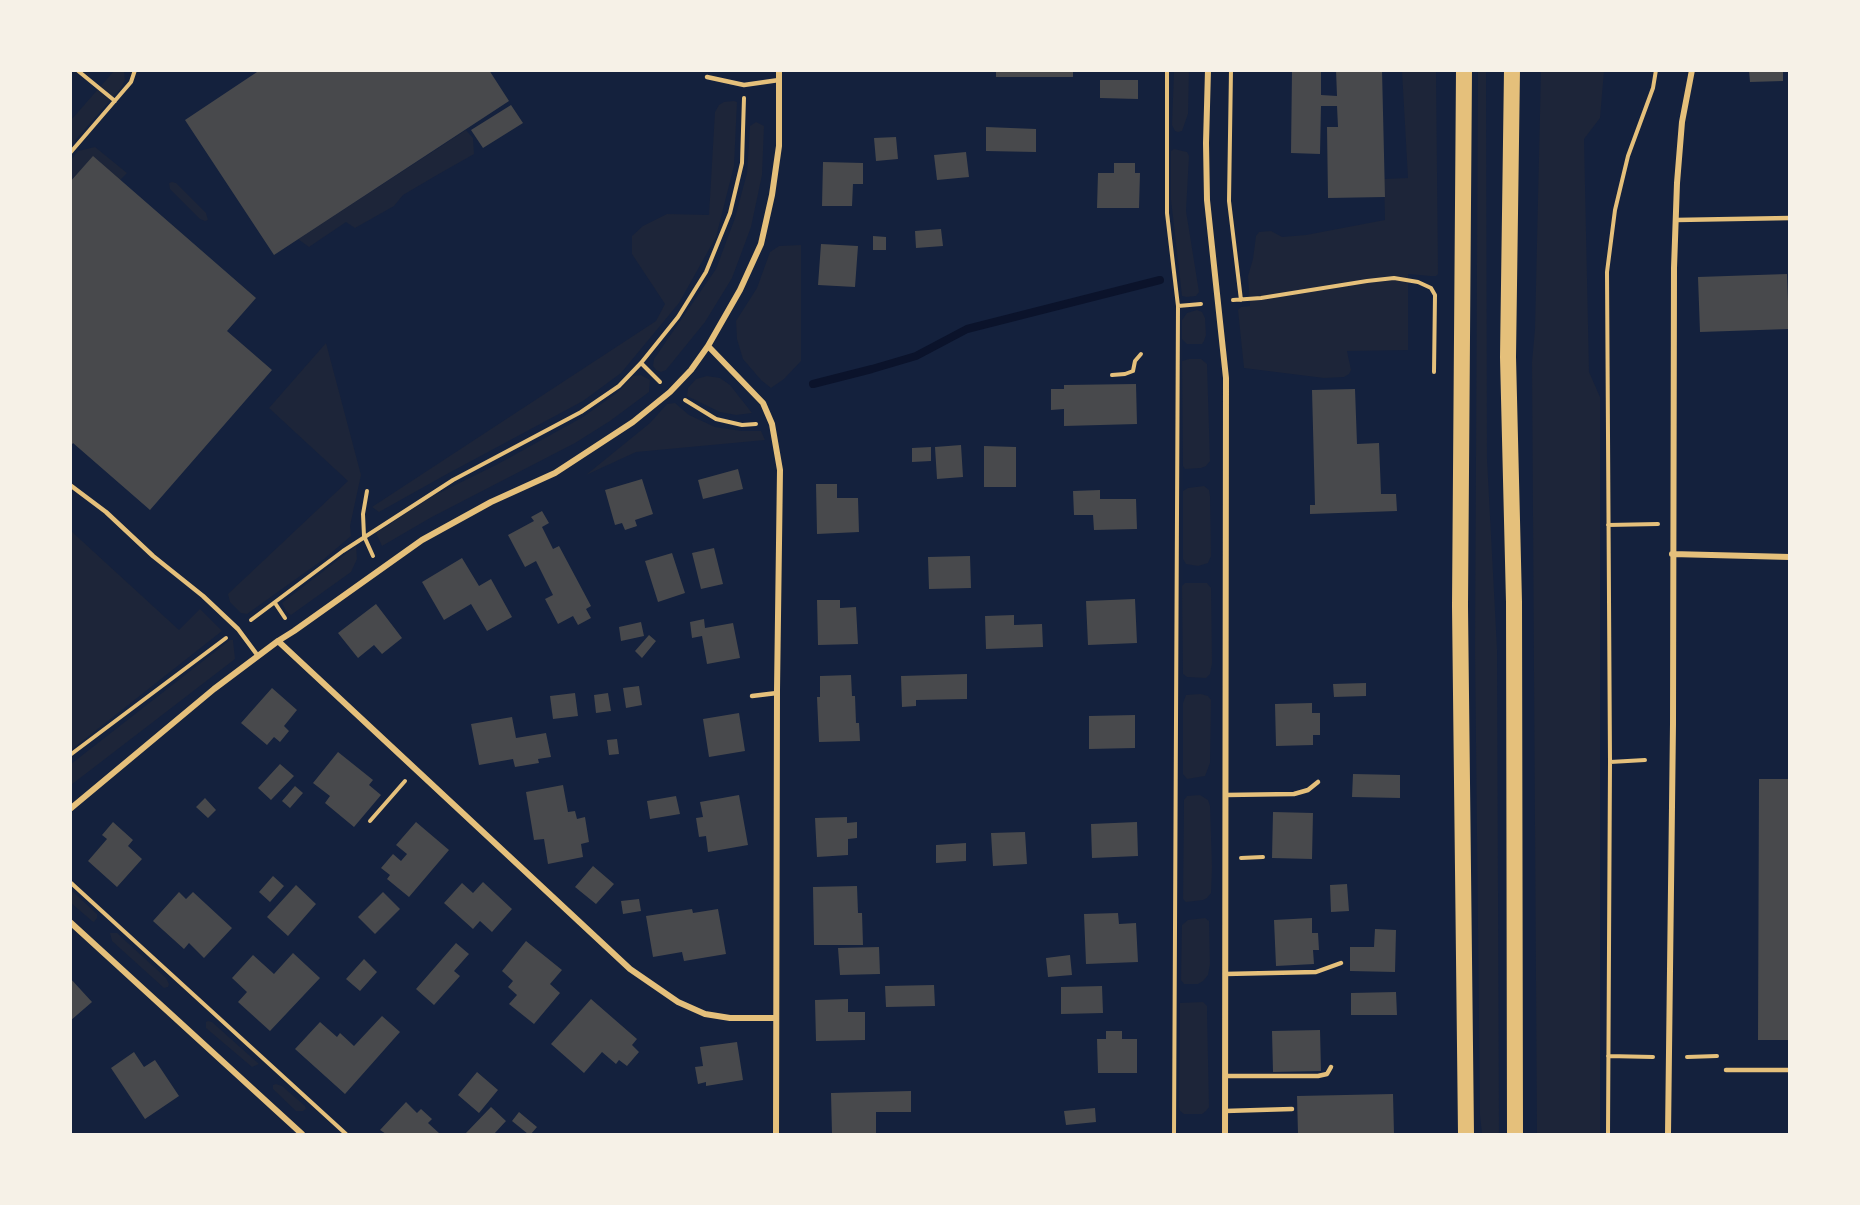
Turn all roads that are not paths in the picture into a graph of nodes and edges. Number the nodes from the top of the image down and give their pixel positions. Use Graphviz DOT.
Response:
graph roads {
  1 [pos="779,70"];
  2 [pos="1208,70"];
  3 [pos="1464,70"];
  4 [pos="1512,70"];
  5 [pos="1692,70"];
  6 [pos="707,77"];
  7 [pos="779,80"];
  8 [pos="1790,218"];
  9 [pos="1676,220"];
  10 [pos="708,346"];
  11 [pos="70,485"];
  12 [pos="1672,554"];
  13 [pos="1790,557"];
  14 [pos="278,641"];
  15 [pos="258,656"];
  16 [pos="777,693"];
  17 [pos="752,696"];
  18 [pos="1318,782"];
  19 [pos="1226,795"];
  20 [pos="70,808"];
  21 [pos="70,922"];
  22 [pos="1341,963"];
  23 [pos="1225,974"];
  24 [pos="776,1018"];
  25 [pos="1331,1067"];
  26 [pos="1726,1070"];
  27 [pos="1790,1070"];
  28 [pos="1225,1076"];
  29 [pos="1292,1109"];
  30 [pos="1225,1111"];
  31 [pos="302,1134"];
  32 [pos="776,1134"];
  33 [pos="1224,1134"];
  34 [pos="1466,1134"];
  35 [pos="1515,1134"];
  36 [pos="1668,1134"];
  1 -- 7 [label="street"];
  2 -- 19 [label="street"];
  3 -- 34 [label="highway"];
  4 -- 35 [label="highway"];
  5 -- 9 [label="street"];
  6 -- 7 [label="lane"];
  7 -- 10 [label="street"];
  8 -- 9 [label="lane"];
  9 -- 12 [label="street"];
  10 -- 14 [label="street"];
  10 -- 16 [label="street"];
  11 -- 15 [label="lane"];
  12 -- 13 [label="street"];
  12 -- 36 [label="street"];
  14 -- 15 [label="street"];
  14 -- 24 [label="street"];
  15 -- 20 [label="street"];
  16 -- 17 [label="lane"];
  16 -- 24 [label="street"];
  18 -- 19 [label="lane"];
  19 -- 23 [label="street"];
  21 -- 31 [label="street"];
  22 -- 23 [label="lane"];
  23 -- 28 [label="street"];
  24 -- 32 [label="street"];
  25 -- 28 [label="lane"];
  26 -- 27 [label="lane"];
  28 -- 30 [label="street"];
  29 -- 30 [label="lane"];
  30 -- 33 [label="street"];
}
